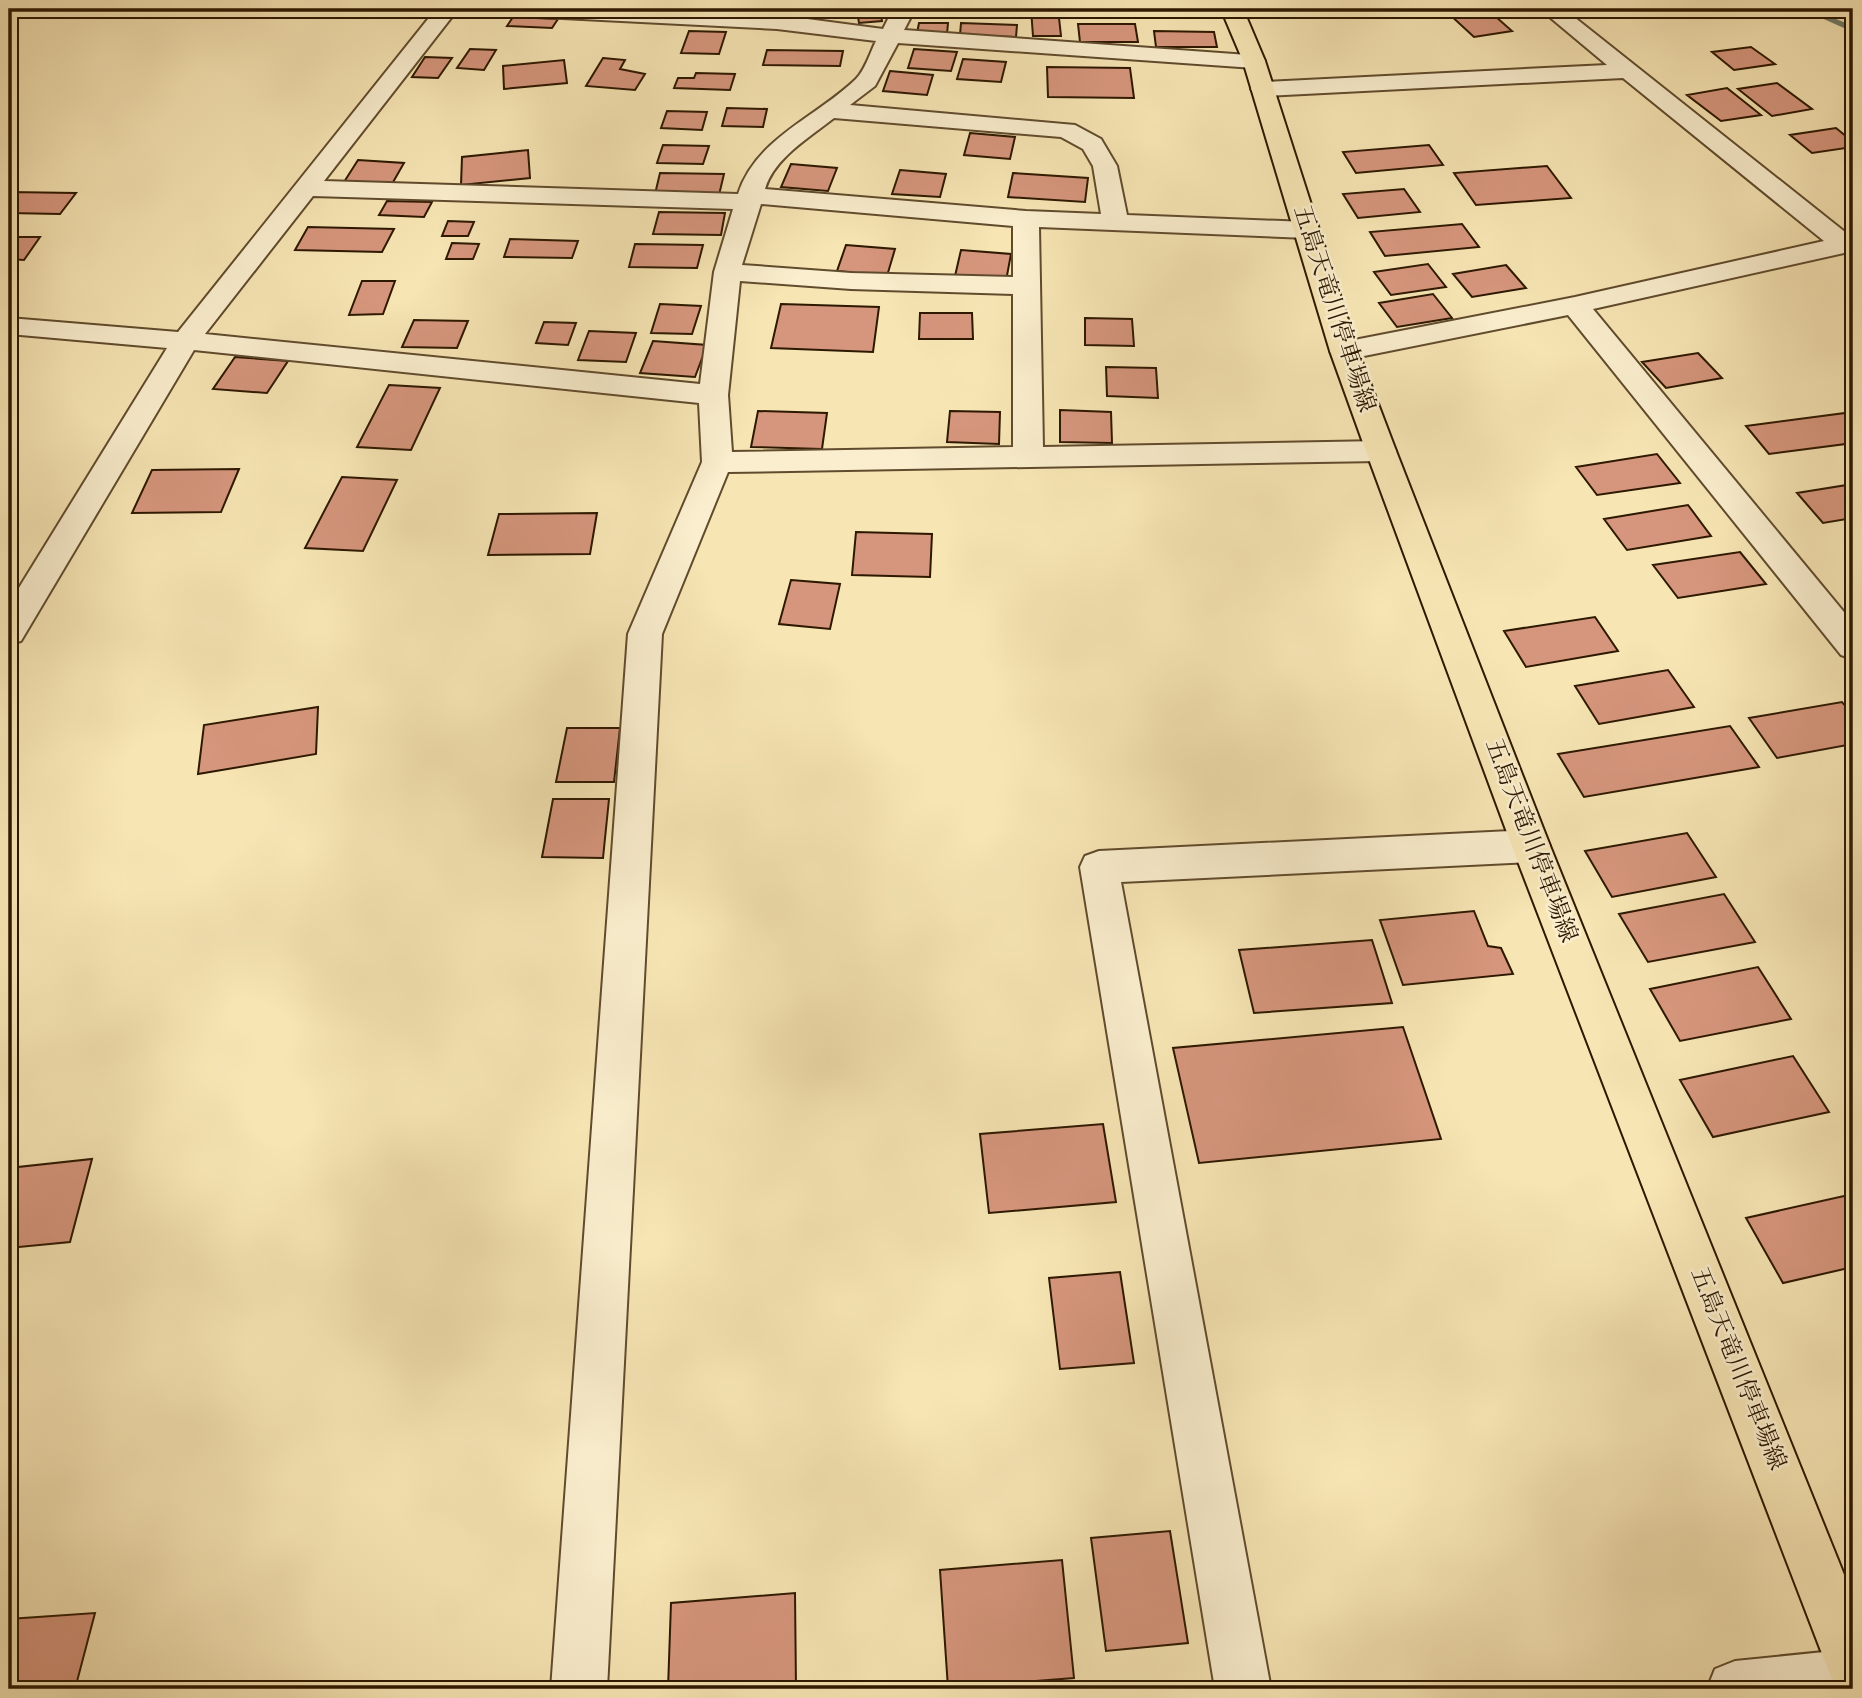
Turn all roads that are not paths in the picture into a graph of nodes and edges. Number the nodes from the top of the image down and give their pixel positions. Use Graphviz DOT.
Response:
graph roads {
  1 [pos="447,9"];
  2 [pos="505,9"];
  3 [pos="904,9"];
  4 [pos="1232,9"];
  5 [pos="1551,9"];
  6 [pos="890,36"];
  7 [pos="1629,71"];
  8 [pos="1258,75"];
  9 [pos="832,111"];
  10 [pos="306,188"];
  11 [pos="749,198"];
  12 [pos="1026,219"];
  13 [pos="1116,223"];
  14 [pos="1307,230"];
  15 [pos="1849,244"];
  16 [pos="727,272"];
  17 [pos="1026,286"];
  18 [pos="1575,305"];
  19 [pos="9,326"];
  20 [pos="185,341"];
  21 [pos="1345,351"];
  22 [pos="713,395"];
  23 [pos="1381,451"];
  24 [pos="1028,457"];
  25 [pos="717,462"];
  26 [pos="9,632"];
  27 [pos="1853,646"];
  28 [pos="1531,846"];
  29 [pos="1853,1664"];
  30 [pos="1853,1677"];
  31 [pos="579,1689"];
  32 [pos="1243,1689"];
  33 [pos="1735,1689"];
  1 -- 10 [label="street"];
  2 -- 6 [label="street"];
  3 -- 6 [label="street"];
  4 -- 8 [label="main road, 五島天竜川停車場線"];
  5 -- 7 [label="street"];
  6 -- 8 [label="street"];
  6 -- 9 [label="street"];
  7 -- 8 [label="street"];
  7 -- 15 [label="street"];
  8 -- 14 [label="main road, 五島天竜川停車場線"];
  9 -- 11 [label="street"];
  9 -- 13 [label="street"];
  10 -- 11 [label="street"];
  10 -- 20 [label="street"];
  11 -- 12 [label="street"];
  11 -- 16 [label="street"];
  12 -- 13 [label="street"];
  12 -- 17 [label="street"];
  13 -- 14 [label="street"];
  14 -- 21 [label="main road, 五島天竜川停車場線"];
  15 -- 18 [label="street"];
  16 -- 17 [label="street"];
  16 -- 22 [label="street"];
  17 -- 24 [label="street"];
  18 -- 21 [label="street"];
  18 -- 27 [label="street"];
  19 -- 20 [label="street"];
  20 -- 22 [label="street"];
  20 -- 26 [label="street"];
  21 -- 23 [label="main road, 五島天竜川停車場線"];
  22 -- 25 [label="street"];
  23 -- 24 [label="street"];
  23 -- 28 [label="main road, 五島天竜川停車場線"];
  24 -- 25 [label="street"];
  25 -- 31 [label="street"];
  28 -- 29 [label="main road, 五島天竜川停車場線"];
  28 -- 32 [label="street"];
  30 -- 33 [label="street"];
}
